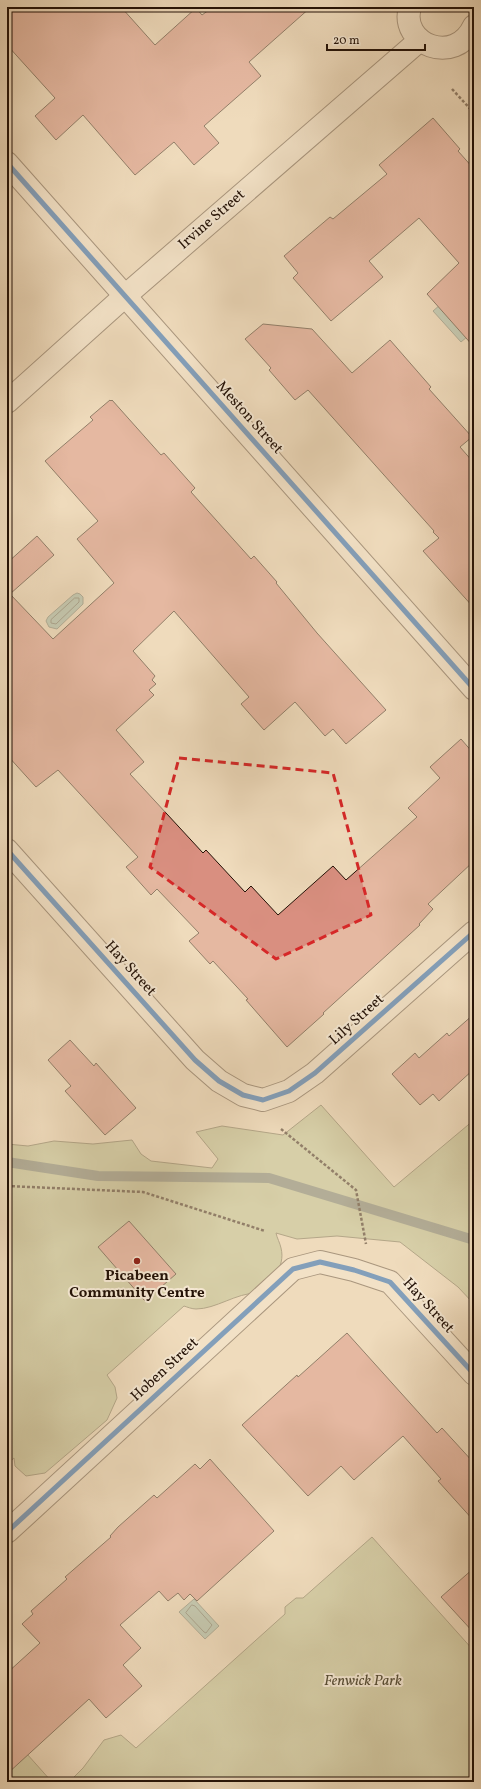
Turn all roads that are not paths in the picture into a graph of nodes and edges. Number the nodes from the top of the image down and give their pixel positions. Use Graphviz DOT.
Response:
graph roads {
  1 [pos="410,7"];
  2 [pos="420,40"];
  3 [pos="470,40"];
  4 [pos="7,163"];
  5 [pos="125,296"];
  6 [pos="7,402"];
  7 [pos="474,689"];
  8 [pos="7,850"];
  9 [pos="474,932"];
  10 [pos="242,1095"];
  11 [pos="354,1270"];
  12 [pos="474,1374"];
  13 [pos="7,1532"];
  1 -- 2 [label="street"];
  2 -- 3 [label="street"];
  2 -- 5 [label="street, Irvine Street"];
  4 -- 5 [label="street, Meston Street"];
  5 -- 6 [label="street, Irvine Street"];
  5 -- 7 [label="street, Meston Street"];
  8 -- 10 [label="street, Hay Street"];
  9 -- 10 [label="street, Lily Street"];
  11 -- 12 [label="street, Hay Street"];
  11 -- 13 [label="street, Hoben Street"];
}
